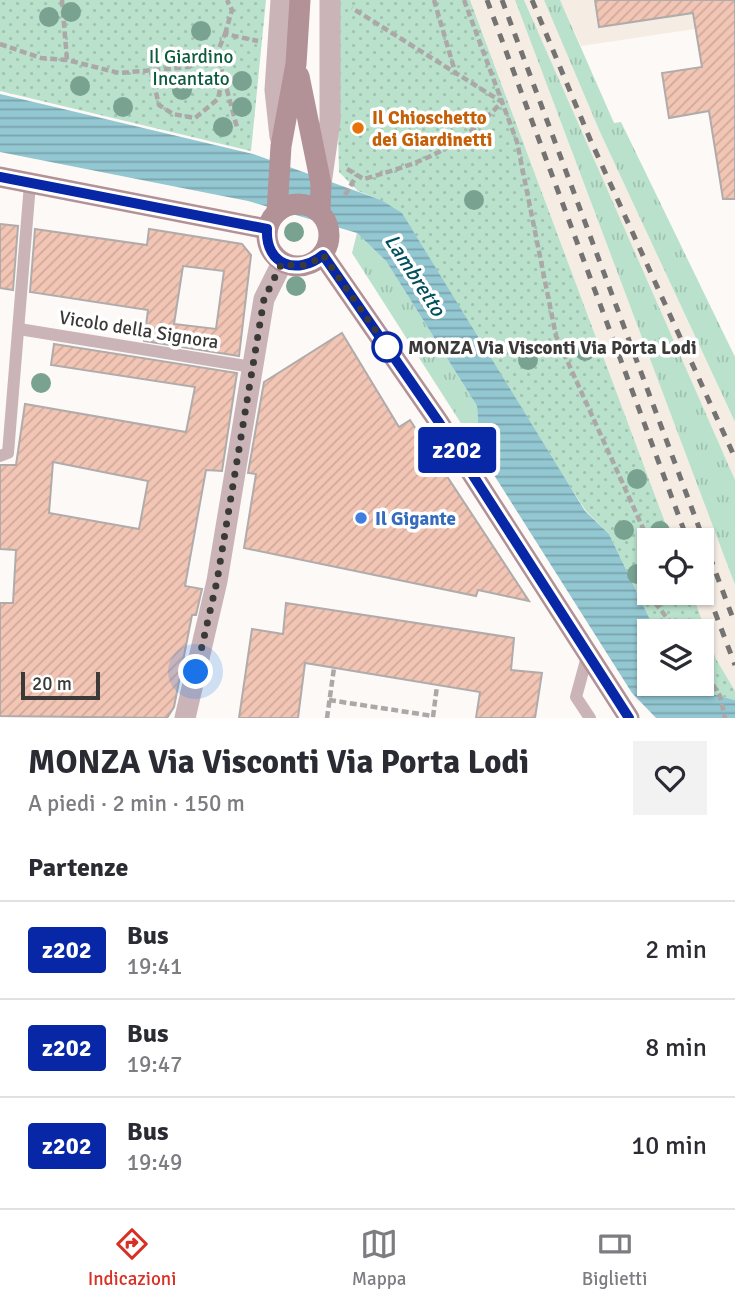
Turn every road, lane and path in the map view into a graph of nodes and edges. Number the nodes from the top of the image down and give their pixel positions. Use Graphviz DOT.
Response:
graph roads {
  1 [pos="62,0"];
  2 [pos="227,0"];
  3 [pos="281,0"];
  4 [pos="300,0"];
  5 [pos="435,0"];
  6 [pos="464,0"];
  7 [pos="336,1"];
  8 [pos="225,34"];
  9 [pos="0,44"];
  10 [pos="278,46"];
  11 [pos="217,53"];
  12 [pos="67,60"];
  13 [pos="296,64"];
  14 [pos="150,72"];
  15 [pos="223,75"];
  16 [pos="456,76"];
  17 [pos="502,102"];
  18 [pos="237,127"];
  19 [pos="281,146"];
  20 [pos="345,155"];
  21 [pos="357,175"];
  22 [pos="0,177"];
  23 [pos="30,184"];
  24 [pos="321,184"];
  25 [pos="349,187"];
  26 [pos="320,212"];
  27 [pos="272,220"];
  28 [pos="326,249"];
  29 [pos="282,263"];
  30 [pos="19,329"];
  31 [pos="252,367"];
  32 [pos="0,457"];
  33 [pos="643,528"];
  34 [pos="657,605"];
  35 [pos="668,619"];
  36 [pos="588,653"];
  37 [pos="334,668"];
  38 [pos="437,686"];
  39 [pos="714,686"];
  40 [pos="329,700"];
  41 [pos="433,717"];
  42 [pos="185,718"];
  43 [pos="327,718"];
  44 [pos="590,718"];
  45 [pos="629,718"];
  46 [pos="725,718"];
  1 -- 12 [label="path"];
  2 -- 8 [label="path"];
  3 -- 10 [label="street"];
  4 -- 13 [label="main road"];
  5 -- 16 [label="path"];
  6 -- 17 [label="path"];
  7 -- 16 [label="path"];
  7 -- 24 [label="street"];
  8 -- 10 [label="path"];
  8 -- 11 [label="path"];
  9 -- 12 [label="path"];
  10 -- 19 [label="street"];
  11 -- 14 [label="path"];
  11 -- 15 [label="path"];
  12 -- 14 [label="path"];
  13 -- 19 [label="main road"];
  13 -- 24 [label="main road"];
  14 -- 15 [label="path"];
  15 -- 18 [label="path"];
  16 -- 17 [label="path"];
  17 -- 21 [label="path"];
  17 -- 33 [label="path"];
  19 -- 27 [label="main road"];
  20 -- 21 [label="path"];
  21 -- 25 [label="path"];
  22 -- 23 [label="main road"];
  23 -- 27 [label="main road"];
  23 -- 30 [label="lane"];
  24 -- 26 [label="main road"];
  26 -- 27 [label="main road"];
  26 -- 28 [label="main road"];
  27 -- 29 [label="main road"];
  28 -- 29 [label="main road"];
  28 -- 36 [label="main road"];
  29 -- 31 [label="street"];
  30 -- 31 [label="lane, Vicolo della Signora"];
  30 -- 32 [label="lane"];
  31 -- 42 [label="street"];
  34 -- 35 [label="path"];
  36 -- 44 [label="lane"];
  36 -- 45 [label="main road"];
  37 -- 40 [label="path"];
  38 -- 41 [label="path"];
  39 -- 46 [label="path"];
  40 -- 41 [label="path"];
  40 -- 43 [label="path"];
}
